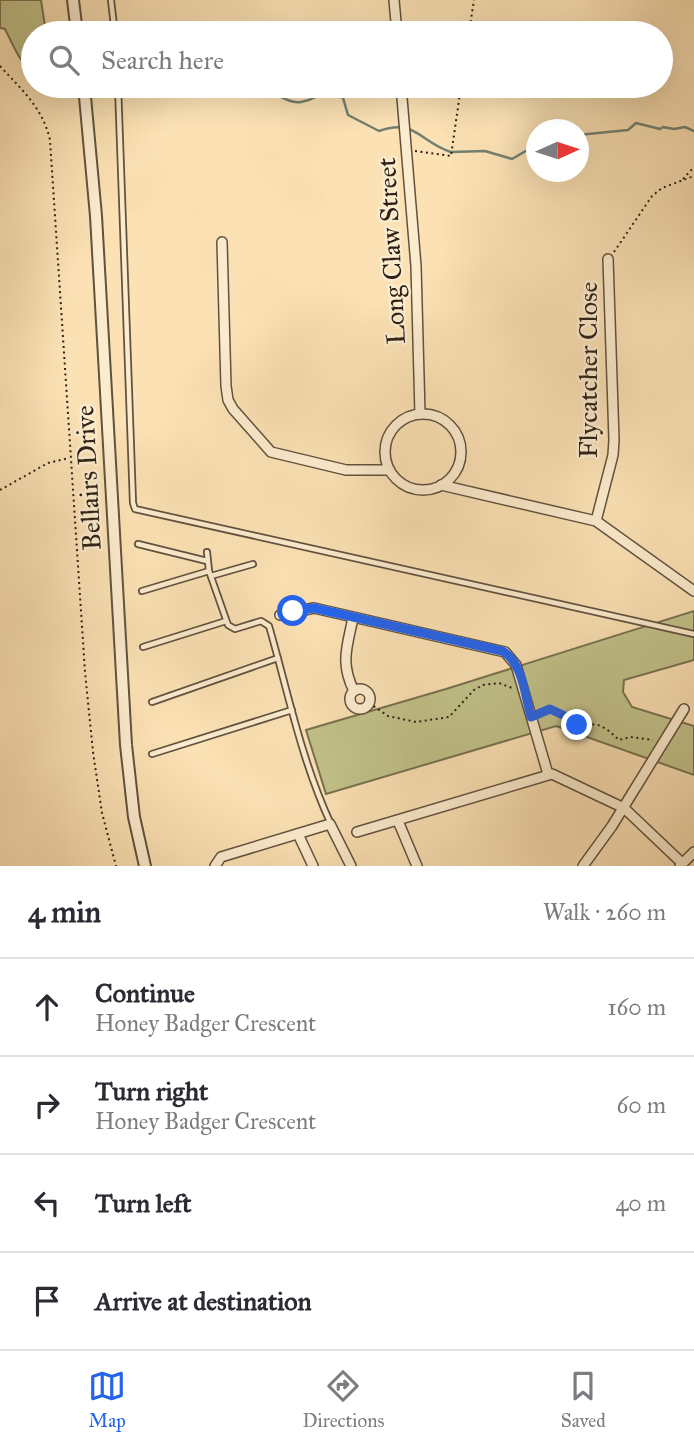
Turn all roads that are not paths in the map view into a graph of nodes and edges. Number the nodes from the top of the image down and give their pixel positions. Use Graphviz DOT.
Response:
graph roads {
  1 [pos="73,0"];
  2 [pos="111,0"];
  3 [pos="394,0"];
  4 [pos="76,21"];
  5 [pos="113,21"];
  6 [pos="396,21"];
  7 [pos="85,98"];
  8 [pos="118,98"];
  9 [pos="402,98"];
  10 [pos="222,242"];
  11 [pos="608,259"];
  12 [pos="420,414"];
  13 [pos="389,470"];
  14 [pos="442,485"];
  15 [pos="596,521"];
  16 [pos="138,544"];
  17 [pos="207,552"];
  18 [pos="207,561"];
  19 [pos="253,564"];
  20 [pos="210,574"];
  21 [pos="142,591"];
  22 [pos="694,591"];
  23 [pos="280,615"];
  24 [pos="354,618"];
  25 [pos="226,621"];
  26 [pos="694,634"];
  27 [pos="143,647"];
  28 [pos="278,658"];
  29 [pos="354,691"];
  30 [pos="152,702"];
  31 [pos="684,709"];
  32 [pos="292,710"];
  33 [pos="152,754"];
  34 [pos="548,774"];
  35 [pos="624,808"];
  36 [pos="398,821"];
  37 [pos="330,824"];
  38 [pos="357,832"];
  39 [pos="298,834"];
  40 [pos="694,852"];
  41 [pos="681,864"];
  42 [pos="145,866"];
  43 [pos="215,866"];
  44 [pos="313,866"];
  45 [pos="351,866"];
  46 [pos="417,866"];
  47 [pos="583,866"];
  1 -- 4 [label="street"];
  2 -- 5 [label="lane"];
  3 -- 6 [label="street"];
  7 -- 42 [label="street, Bellairs Drive"];
  8 -- 26 [label="lane"];
  9 -- 12 [label="street, Long Claw Street"];
  10 -- 13 [label="street"];
  11 -- 15 [label="street, Flycatcher Close"];
  12 -- 13 [label="street"];
  12 -- 14 [label="street"];
  13 -- 14 [label="street"];
  14 -- 15 [label="street"];
  15 -- 22 [label="street"];
  16 -- 18 [label="lane"];
  17 -- 18 [label="lane"];
  18 -- 20 [label="lane"];
  19 -- 20 [label="lane"];
  20 -- 21 [label="lane"];
  20 -- 25 [label="lane"];
  23 -- 24 [label="street"];
  24 -- 29 [label="street"];
  24 -- 34 [label="street"];
  25 -- 27 [label="lane"];
  25 -- 28 [label="lane"];
  28 -- 30 [label="lane"];
  28 -- 32 [label="lane"];
  29 -- 29 [label="street"];
  31 -- 35 [label="street"];
  32 -- 33 [label="lane"];
  32 -- 37 [label="lane"];
  34 -- 35 [label="street"];
  34 -- 36 [label="street"];
  35 -- 41 [label="street"];
  35 -- 47 [label="street"];
  36 -- 38 [label="street"];
  36 -- 46 [label="street"];
  37 -- 39 [label="street"];
  37 -- 45 [label="street"];
  39 -- 43 [label="street"];
  39 -- 44 [label="street"];
  40 -- 41 [label="street"];
}
